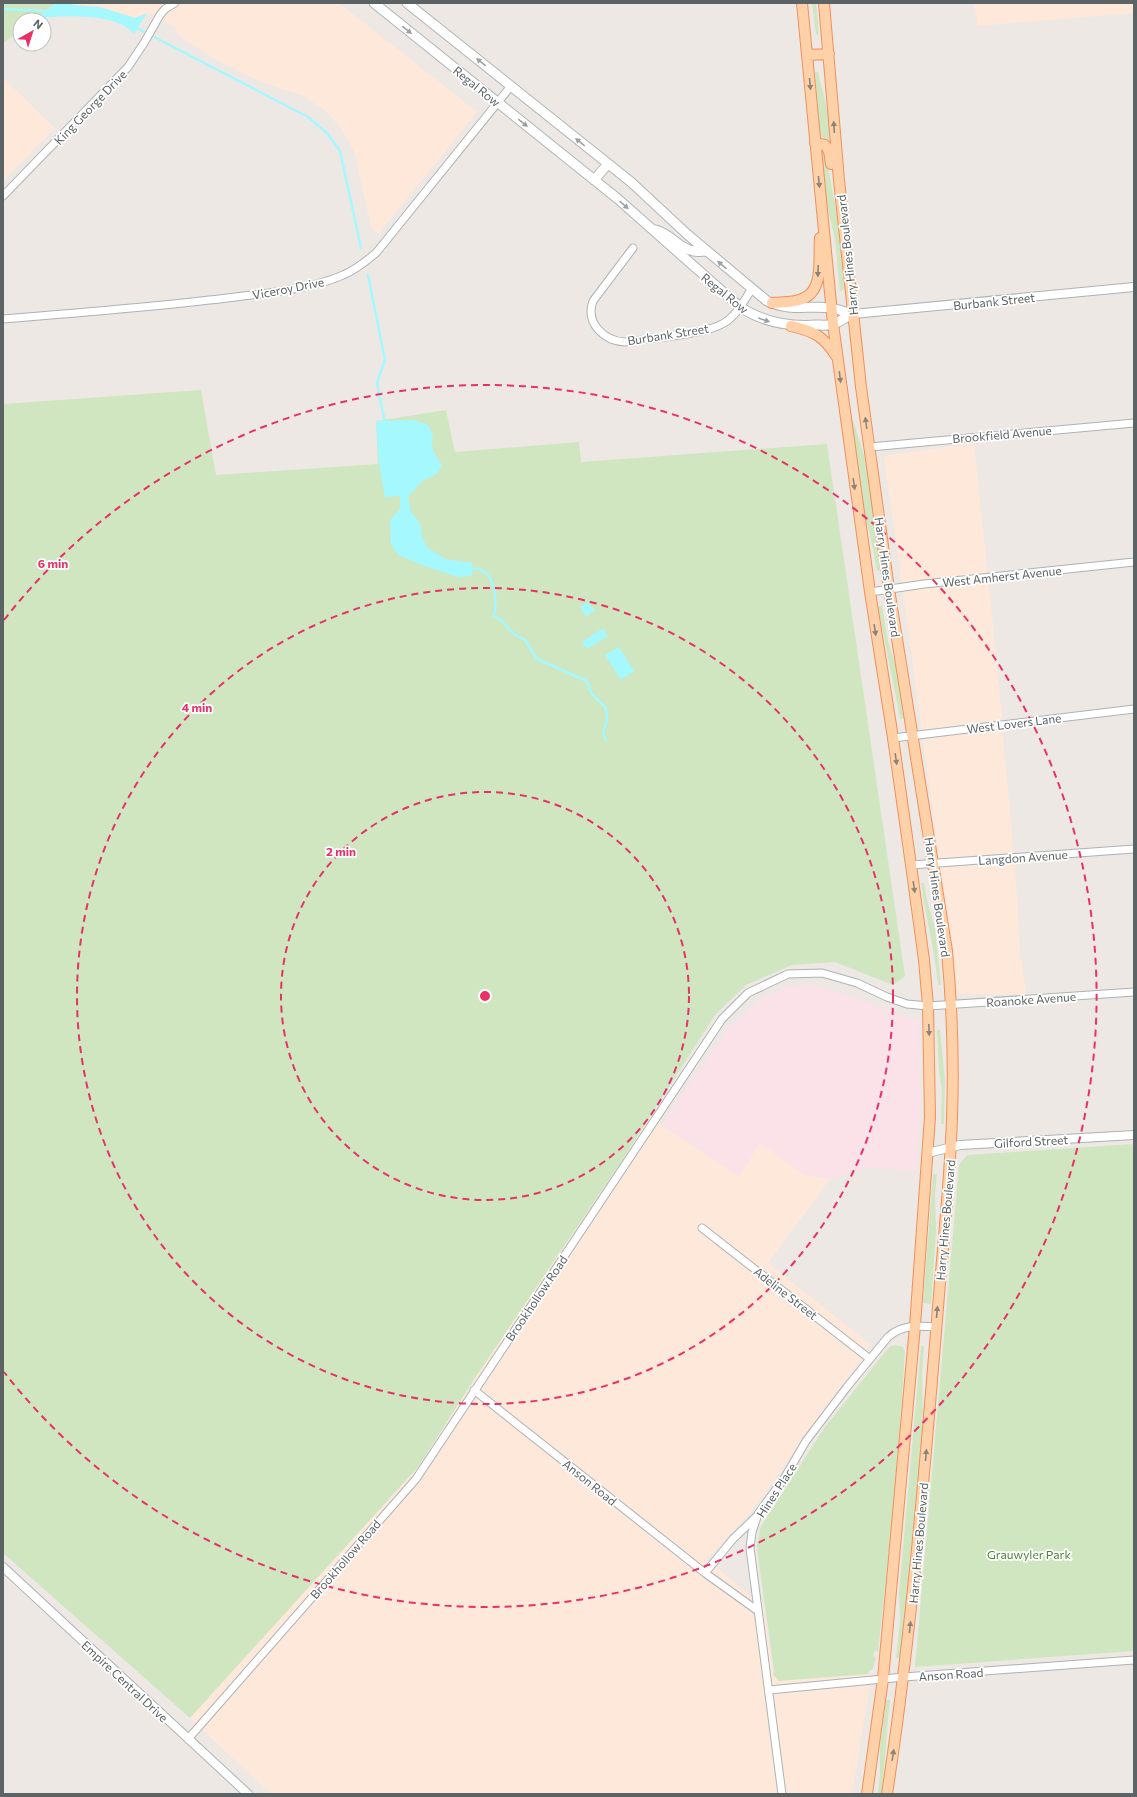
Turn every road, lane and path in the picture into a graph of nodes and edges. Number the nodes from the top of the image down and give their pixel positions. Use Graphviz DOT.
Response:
graph roads {
  1 [pos="175,3"];
  2 [pos="407,3"];
  3 [pos="802,3"];
  4 [pos="824,3"];
  5 [pos="376,4"];
  6 [pos="166,6"];
  7 [pos="829,54"];
  8 [pos="807,55"];
  9 [pos="511,86"];
  10 [pos="498,103"];
  11 [pos="815,143"];
  12 [pos="608,164"];
  13 [pos="594,180"];
  14 [pos="838,180"];
  15 [pos="3,196"];
  16 [pos="823,218"];
  17 [pos="650,228"];
  18 [pos="634,248"];
  19 [pos="706,251"];
  20 [pos="1134,287"];
  21 [pos="751,290"];
  22 [pos="772,303"];
  23 [pos="740,307"];
  24 [pos="831,308"];
  25 [pos="853,314"];
  26 [pos="3,319"];
  27 [pos="833,324"];
  28 [pos="791,326"];
  29 [pos="838,358"];
  30 [pos="1134,423"];
  31 [pos="870,447"];
  32 [pos="1134,562"];
  33 [pos="889,589"];
  34 [pos="870,592"];
  35 [pos="1134,709"];
  36 [pos="914,735"];
  37 [pos="893,738"];
  38 [pos="1134,849"];
  39 [pos="933,863"];
  40 [pos="911,865"];
  41 [pos="1134,992"];
  42 [pos="951,1004"];
  43 [pos="928,1006"];
  44 [pos="1134,1135"];
  45 [pos="950,1147"];
  46 [pos="928,1153"];
  47 [pos="702,1228"];
  48 [pos="915,1326"];
  49 [pos="936,1327"];
  50 [pos="870,1359"];
  51 [pos="474,1390"];
  52 [pos="758,1514"];
  53 [pos="3,1567"];
  54 [pos="705,1573"];
  55 [pos="758,1611"];
  56 [pos="1134,1660"];
  57 [pos="904,1677"];
  58 [pos="883,1679"];
  59 [pos="768,1690"];
  60 [pos="188,1739"];
  61 [pos="248,1794"];
  62 [pos="782,1794"];
  63 [pos="867,1794"];
  64 [pos="887,1794"];
  1 -- 6 [label="street, King George Drive"];
  9 -- 2 [label="main road, Regal Row, one-way"];
  3 -- 8 [label="main road, Harry Hines Boulevard"];
  4 -- 7 [label="main road, Harry Hines Boulevard"];
  5 -- 10 [label="main road, Regal Row, one-way"];
  6 -- 15 [label="street, King George Drive"];
  7 -- 8 [label="main road"];
  14 -- 7 [label="main road, Harry Hines Boulevard, one-way"];
  8 -- 11 [label="main road, Harry Hines Boulevard, one-way"];
  9 -- 10 [label="street, Viceroy Drive"];
  12 -- 9 [label="main road, Regal Row, one-way"];
  10 -- 13 [label="main road, Regal Row, one-way"];
  10 -- 26 [label="street, Viceroy Drive"];
  11 -- 14 [label="main road"];
  11 -- 16 [label="main road, Harry Hines Boulevard, one-way"];
  12 -- 13 [label="main road"];
  12 -- 19 [label="main road, Regal Row"];
  13 -- 17 [label="main road, Regal Row, one-way"];
  14 -- 25 [label="main road, Harry Hines Boulevard"];
  16 -- 22 [label="main road, one-way"];
  16 -- 24 [label="main road, Harry Hines Boulevard"];
  17 -- 19 [label="main road"];
  17 -- 23 [label="main road, Regal Row"];
  18 -- 23 [label="street, Burbank Street"];
  21 -- 19 [label="main road, Regal Row, one-way"];
  20 -- 25 [label="street, Burbank Street"];
  21 -- 22 [label="main road, Regal Row"];
  21 -- 23 [label="street, Burbank Street"];
  22 -- 24 [label="main road, Regal Row"];
  23 -- 28 [label="main road, Regal Row, one-way"];
  24 -- 25 [label="main road, Regal Row"];
  24 -- 27 [label="main road, Harry Hines Boulevard"];
  25 -- 27 [label="main road, Regal Row"];
  31 -- 25 [label="main road, Harry Hines Boulevard, one-way"];
  27 -- 28 [label="main road, Regal Row"];
  27 -- 29 [label="main road, Harry Hines Boulevard"];
  28 -- 29 [label="main road"];
  29 -- 34 [label="main road, Harry Hines Boulevard, one-way"];
  30 -- 31 [label="street, Brookfield Avenue"];
  31 -- 33 [label="main road, Harry Hines Boulevard"];
  32 -- 33 [label="street, West Amherst Avenue"];
  33 -- 34 [label="street, West Amherst Avenue"];
  33 -- 36 [label="main road, Harry Hines Boulevard"];
  34 -- 37 [label="main road, Harry Hines Boulevard, one-way"];
  35 -- 36 [label="street, West Lovers Lane"];
  36 -- 37 [label="street, West Lovers Lane"];
  36 -- 39 [label="main road, Harry Hines Boulevard"];
  37 -- 40 [label="main road, Harry Hines Boulevard, one-way"];
  38 -- 39 [label="street, Langdon Avenue"];
  39 -- 40 [label="street, Langdon Avenue"];
  39 -- 42 [label="main road, Harry Hines Boulevard"];
  40 -- 43 [label="main road, Harry Hines Boulevard, one-way"];
  41 -- 42 [label="street, Roanoke Avenue"];
  42 -- 43 [label="street, Roanoke Avenue"];
  42 -- 45 [label="main road, Harry Hines Boulevard"];
  43 -- 46 [label="main road, Harry Hines Boulevard, one-way"];
  43 -- 51 [label="street, Brookhollow Road"];
  44 -- 45 [label="street, Gilford Street"];
  45 -- 46 [label="street, Gilford Street"];
  49 -- 45 [label="main road, Harry Hines Boulevard, one-way"];
  46 -- 48 [label="main road, Harry Hines Boulevard"];
  47 -- 50 [label="street, Adeline Street"];
  48 -- 49 [label="street, Hines Place"];
  48 -- 50 [label="street, Hines Place"];
  48 -- 58 [label="main road, Harry Hines Boulevard"];
  57 -- 49 [label="main road, Harry Hines Boulevard, one-way"];
  50 -- 52 [label="street, Hines Place"];
  51 -- 54 [label="street, Anson Road"];
  51 -- 60 [label="street, Brookhollow Road"];
  52 -- 54 [label="street"];
  52 -- 55 [label="street, Hines Place"];
  53 -- 60 [label="street, Empire Central Drive"];
  54 -- 55 [label="street, Anson Road"];
  55 -- 59 [label="street, Hines Place"];
  56 -- 57 [label="street, Anson Road"];
  57 -- 58 [label="street, Anson Road"];
  64 -- 57 [label="main road, Harry Hines Boulevard, one-way"];
  58 -- 59 [label="street, Anson Road"];
  58 -- 63 [label="main road, Harry Hines Boulevard"];
  59 -- 62 [label="street, Hines Place"];
  60 -- 61 [label="street, Empire Central Drive"];
}
